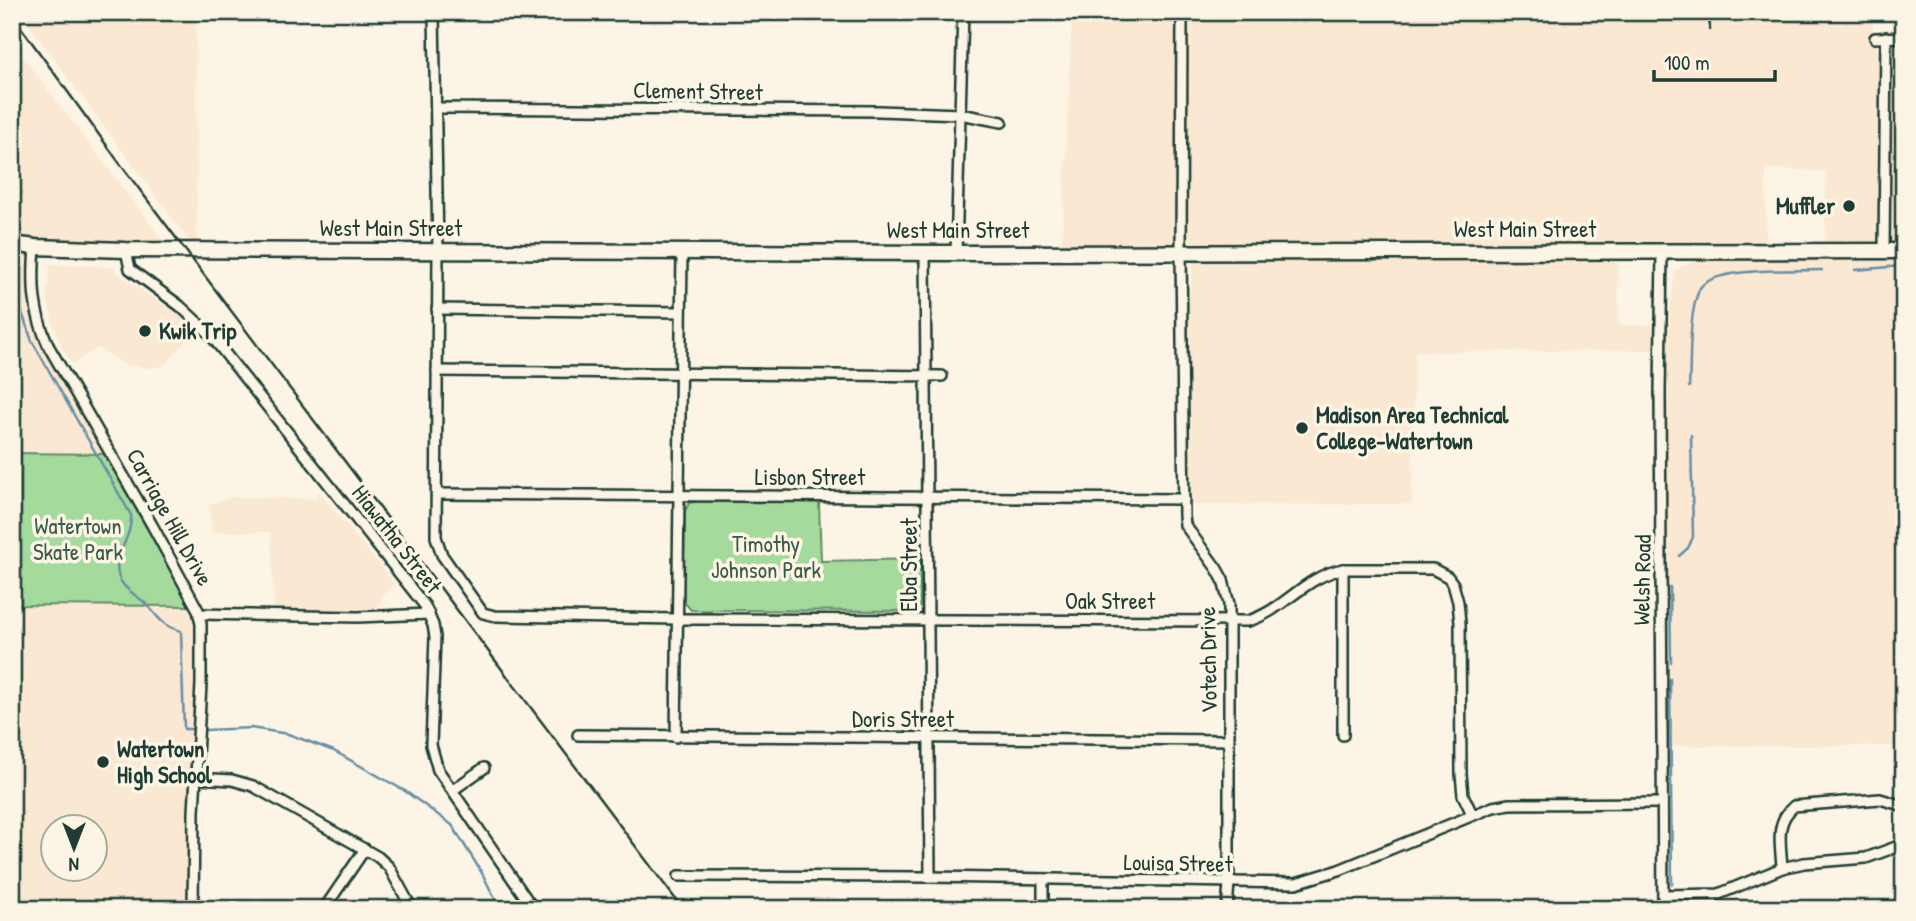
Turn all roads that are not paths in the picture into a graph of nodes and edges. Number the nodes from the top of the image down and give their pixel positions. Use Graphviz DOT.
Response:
graph roads {
  1 [pos="434,12"];
  2 [pos="964,12"];
  3 [pos="1182,12"];
  4 [pos="1886,37"];
  5 [pos="1904,37"];
  6 [pos="1875,38"];
  7 [pos="436,108"];
  8 [pos="960,114"];
  9 [pos="1002,122"];
  10 [pos="12,244"];
  11 [pos="34,247"];
  12 [pos="126,250"];
  13 [pos="438,251"];
  14 [pos="1662,251"];
  15 [pos="1884,251"];
  16 [pos="1904,251"];
  17 [pos="682,253"];
  18 [pos="925,253"];
  19 [pos="957,253"];
  20 [pos="1181,253"];
  21 [pos="437,309"];
  22 [pos="680,312"];
  23 [pos="437,371"];
  24 [pos="679,373"];
  25 [pos="926,376"];
  26 [pos="942,376"];
  27 [pos="437,494"];
  28 [pos="679,496"];
  29 [pos="927,496"];
  30 [pos="1184,499"];
  31 [pos="1343,569"];
  32 [pos="199,614"];
  33 [pos="429,614"];
  34 [pos="928,618"];
  35 [pos="677,619"];
  36 [pos="1227,621"];
  37 [pos="1343,734"];
  38 [pos="578,736"];
  39 [pos="676,737"];
  40 [pos="929,738"];
  41 [pos="1228,740"];
  42 [pos="484,768"];
  43 [pos="196,778"];
  44 [pos="453,790"];
  45 [pos="1662,803"];
  46 [pos="1904,806"];
  47 [pos="1472,814"];
  48 [pos="1904,844"];
  49 [pos="365,849"];
  50 [pos="1782,869"];
  51 [pos="679,876"];
  52 [pos="930,877"];
  53 [pos="1043,879"];
  54 [pos="1229,883"];
  55 [pos="1663,895"];
  56 [pos="530,904"];
  57 [pos="193,909"];
  58 [pos="324,909"];
  59 [pos="412,909"];
  60 [pos="1043,909"];
  61 [pos="1227,909"];
  62 [pos="1664,909"];
  1 -- 7 [label="street, Oak Street"];
  2 -- 8 [label="street"];
  3 -- 20 [label="street, Votech Drive"];
  4 -- 5 [label="street"];
  4 -- 6 [label="street"];
  4 -- 15 [label="street"];
  7 -- 8 [label="street, Clement Street"];
  7 -- 13 [label="street, Oak Street"];
  8 -- 9 [label="street, Clement Street"];
  8 -- 19 [label="street"];
  10 -- 11 [label="main road, West Main Street"];
  11 -- 12 [label="main road, West Main Street"];
  11 -- 32 [label="street, Carriage Hill Drive"];
  12 -- 13 [label="main road, West Main Street"];
  12 -- 33 [label="street, Hiawatha Street"];
  13 -- 17 [label="main road, West Main Street"];
  13 -- 21 [label="street, Oak Street"];
  14 -- 15 [label="main road, West Main Street"];
  14 -- 20 [label="main road, West Main Street"];
  14 -- 45 [label="street, Welsh Road"];
  15 -- 16 [label="main road, West Main Street"];
  17 -- 18 [label="main road, West Main Street"];
  17 -- 22 [label="street"];
  18 -- 19 [label="main road, West Main Street"];
  18 -- 25 [label="street, Elba Street"];
  19 -- 20 [label="main road, West Main Street"];
  20 -- 30 [label="street, Votech Drive"];
  21 -- 22 [label="street"];
  21 -- 23 [label="street, Oak Street"];
  22 -- 24 [label="street"];
  23 -- 24 [label="street"];
  23 -- 27 [label="street, Oak Street"];
  24 -- 25 [label="street"];
  24 -- 28 [label="street"];
  25 -- 26 [label="street"];
  25 -- 29 [label="street, Elba Street"];
  27 -- 28 [label="street, Lisbon Street"];
  27 -- 35 [label="street, Oak Street"];
  28 -- 29 [label="street, Lisbon Street"];
  28 -- 35 [label="street"];
  29 -- 30 [label="street, Lisbon Street"];
  29 -- 34 [label="street, Elba Street"];
  30 -- 36 [label="street, Votech Drive"];
  31 -- 36 [label="street, Oak Street"];
  31 -- 37 [label="street"];
  31 -- 47 [label="street, Oak Street"];
  32 -- 33 [label="street"];
  32 -- 43 [label="street, Carriage Hill Drive"];
  33 -- 44 [label="street, Hiawatha Street"];
  34 -- 35 [label="street, Oak Street"];
  34 -- 36 [label="street, Oak Street"];
  34 -- 40 [label="street, Elba Street"];
  35 -- 39 [label="street"];
  36 -- 41 [label="street, Votech Drive"];
  38 -- 39 [label="street, Doris Street"];
  39 -- 40 [label="street, Doris Street"];
  40 -- 41 [label="street, Doris Street"];
  40 -- 52 [label="street, Elba Street"];
  41 -- 54 [label="street, Votech Drive"];
  42 -- 44 [label="street"];
  43 -- 49 [label="street"];
  43 -- 57 [label="street, Carriage Hill Drive"];
  44 -- 56 [label="street, Hiawatha Street"];
  45 -- 47 [label="street, Louisa Street"];
  45 -- 55 [label="street, Welsh Road"];
  46 -- 50 [label="street"];
  47 -- 54 [label="street, Louisa Street"];
  48 -- 50 [label="street"];
  49 -- 58 [label="street"];
  49 -- 59 [label="street"];
  50 -- 55 [label="street"];
  51 -- 52 [label="street, Louisa Street"];
  52 -- 53 [label="street, Louisa Street"];
  53 -- 54 [label="street, Louisa Street"];
  53 -- 60 [label="street"];
  54 -- 61 [label="street, Votech Drive"];
  55 -- 62 [label="street, Welsh Road"];
}
